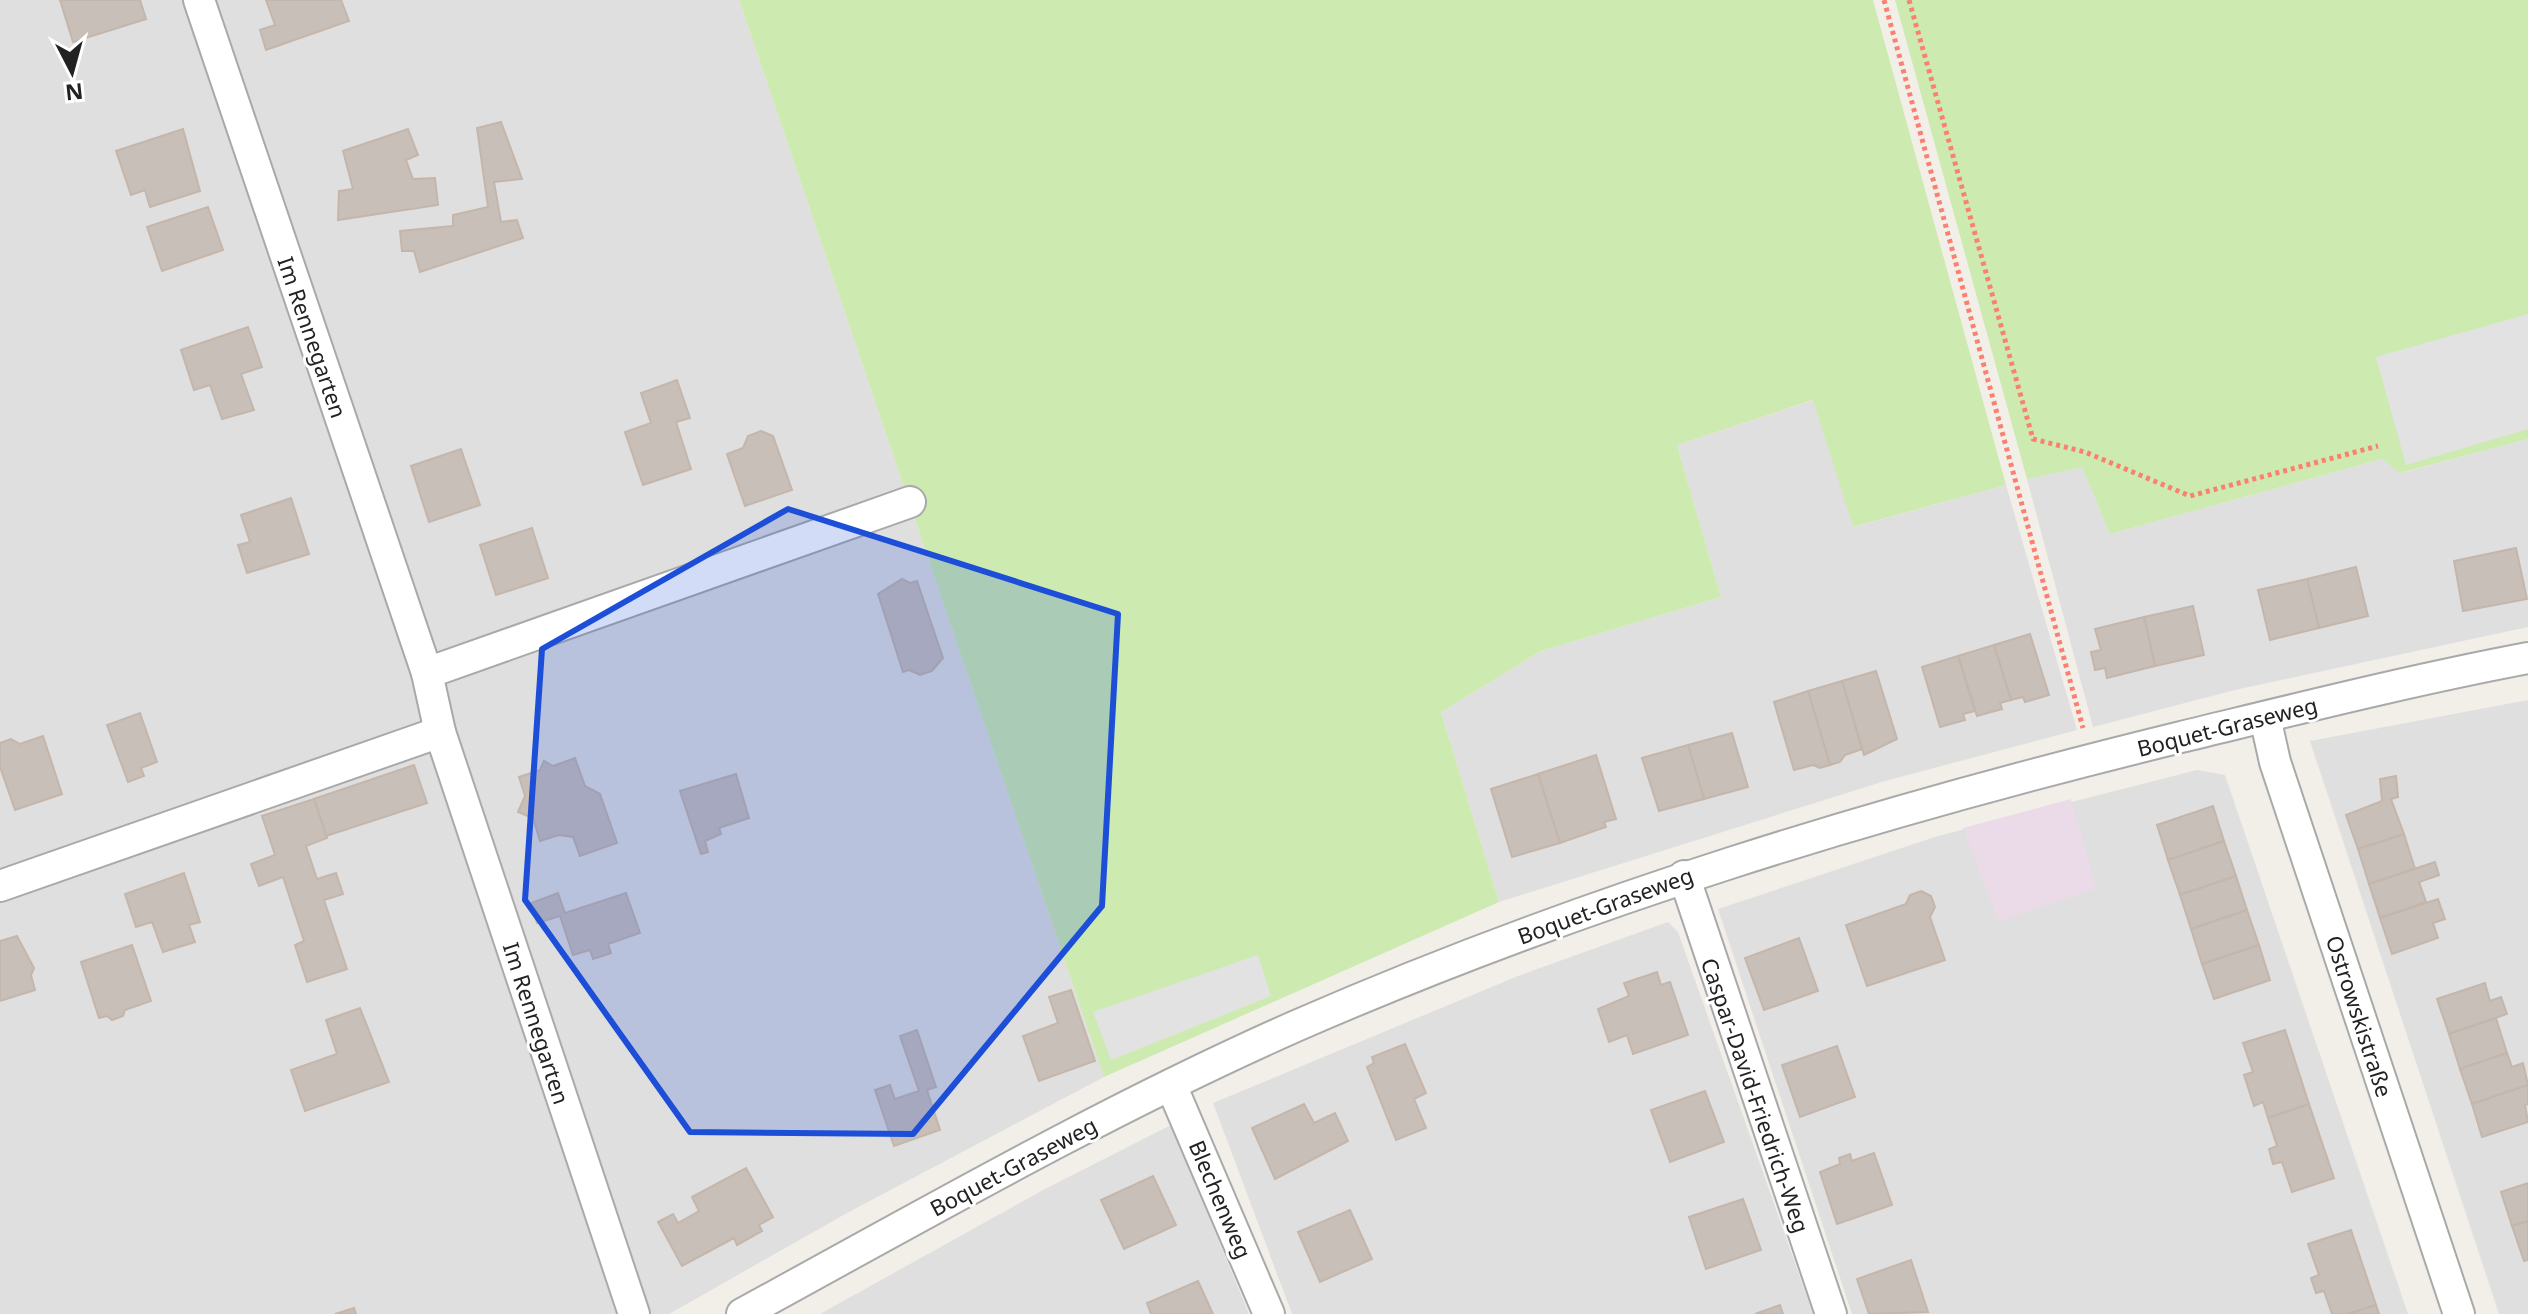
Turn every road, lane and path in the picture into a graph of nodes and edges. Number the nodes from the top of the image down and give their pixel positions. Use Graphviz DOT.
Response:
graph roads {
  1 [pos="199,0"];
  2 [pos="1884,0"];
  3 [pos="1909,0"];
  4 [pos="2378,446"];
  5 [pos="910,502"];
  6 [pos="2528,658"];
  7 [pos="427,673"];
  8 [pos="2265,717"];
  9 [pos="440,732"];
  10 [pos="2092,759"];
  11 [pos="1684,876"];
  12 [pos="0,886"];
  13 [pos="1171,1085"];
  14 [pos="634,1314"];
  15 [pos="742,1314"];
  16 [pos="1269,1314"];
  17 [pos="1831,1314"];
  18 [pos="2459,1314"];
  1 -- 7 [label="street, Im Rennegarten"];
  2 -- 10 [label="path"];
  3 -- 4 [label="path"];
  5 -- 7 [label="street"];
  6 -- 8 [label="street, Boquet-Graseweg"];
  7 -- 9 [label="street, Im Rennegarten"];
  8 -- 10 [label="street, Boquet-Graseweg"];
  8 -- 18 [label="street, Ostrowskistraße"];
  9 -- 12 [label="street"];
  9 -- 14 [label="street, Im Rennegarten"];
  10 -- 11 [label="street, Boquet-Graseweg"];
  11 -- 13 [label="street, Boquet-Graseweg"];
  11 -- 17 [label="street, Caspar-David-Friedrich-Weg"];
  13 -- 15 [label="street, Boquet-Graseweg"];
  13 -- 16 [label="street, Blechenweg"];
}
